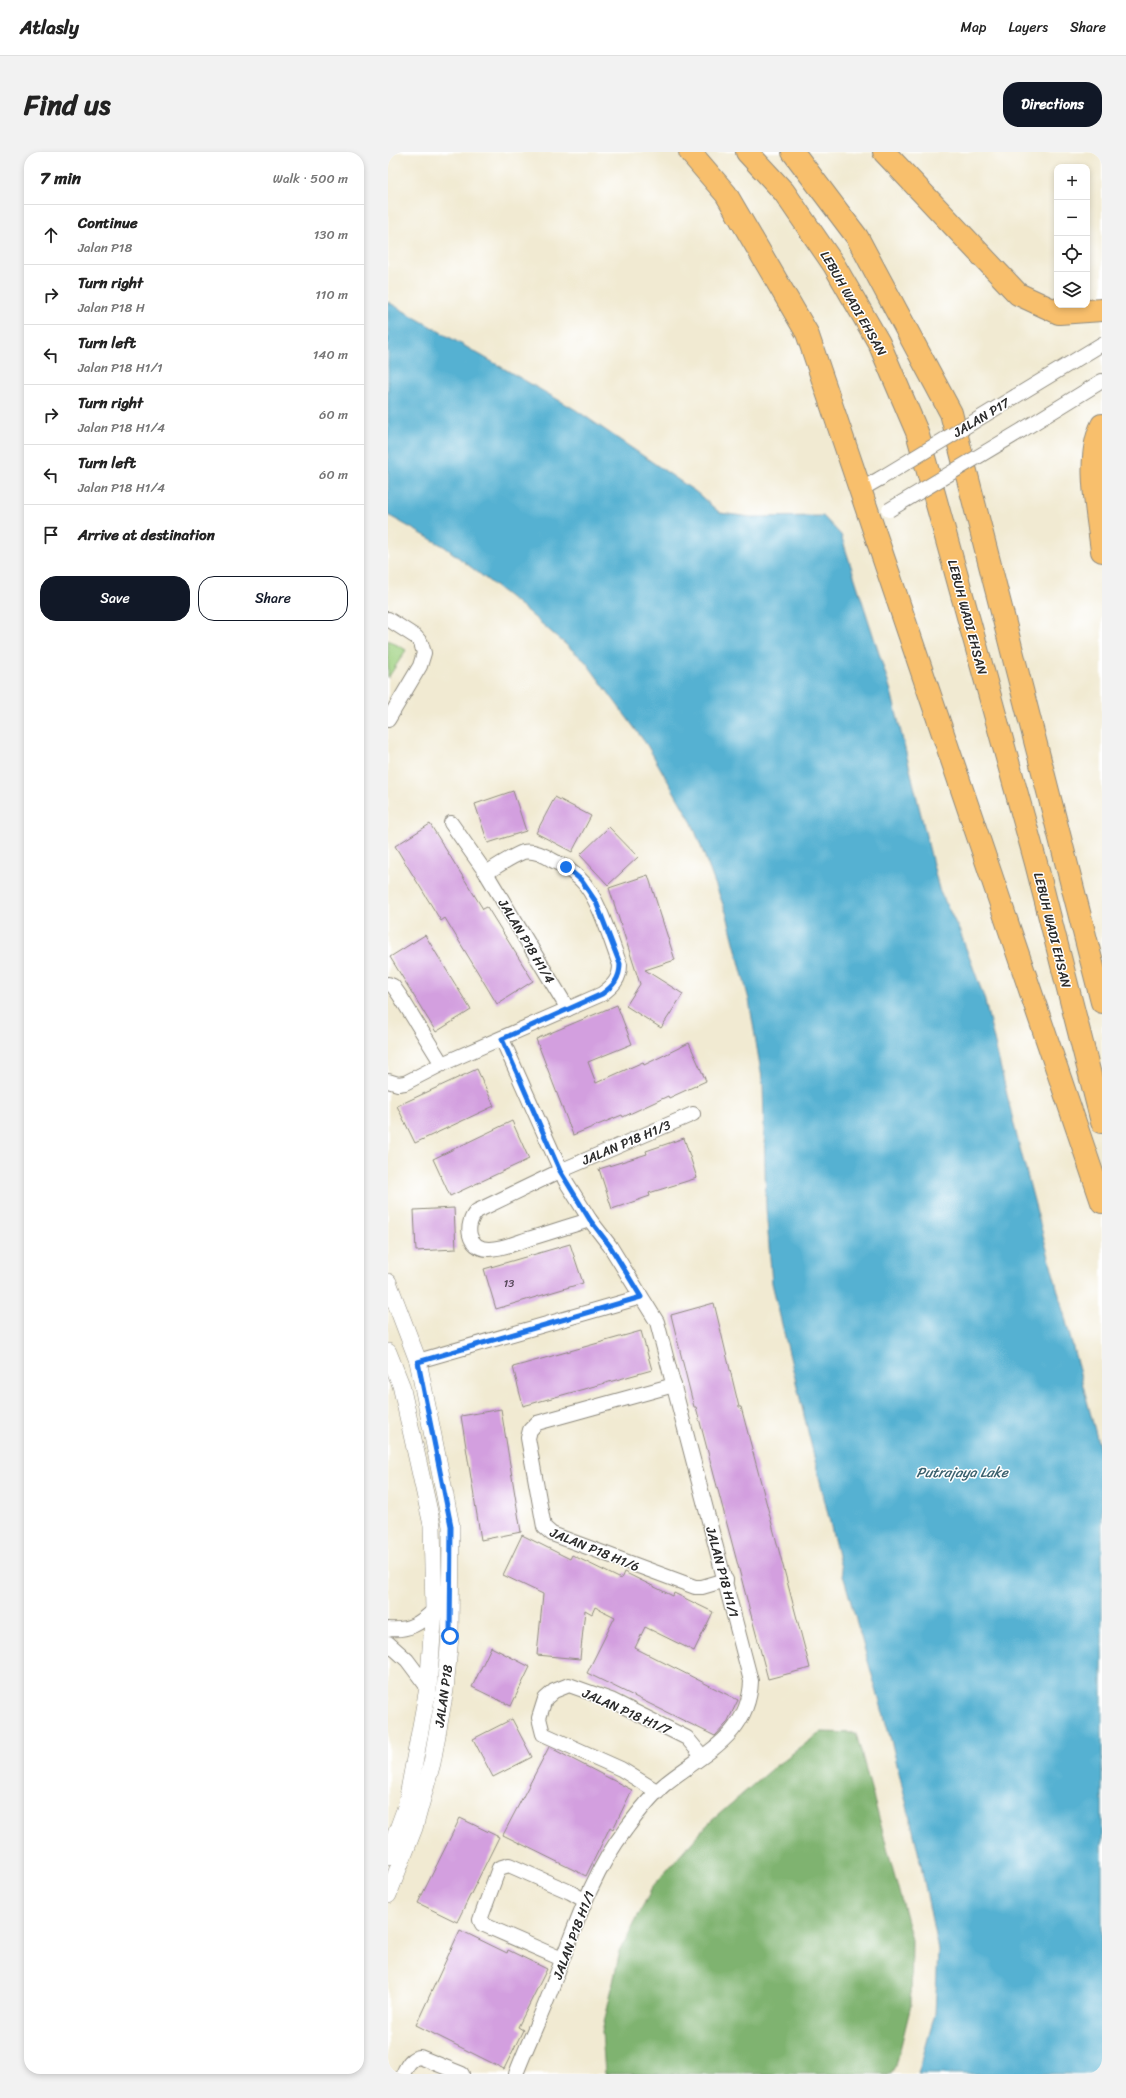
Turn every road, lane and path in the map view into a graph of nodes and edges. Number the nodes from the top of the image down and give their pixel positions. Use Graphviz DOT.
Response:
graph roads {
  1 [pos="690,152"];
  2 [pos="747,152"];
  3 [pos="793,152"];
  4 [pos="884,152"];
  5 [pos="1102,310"];
  6 [pos="1102,344"];
  7 [pos="1102,382"];
  8 [pos="1102,425"];
  9 [pos="860,490"];
  10 [pos="870,523"];
  11 [pos="1102,551"];
  12 [pos="388,619"];
  13 [pos="388,720"];
  14 [pos="451,823"];
  15 [pos="486,873"];
  16 [pos="388,984"];
  17 [pos="1102,1002"];
  18 [pos="568,1009"];
  19 [pos="502,1039"];
  20 [pos="442,1064"];
  21 [pos="388,1081"];
  22 [pos="692,1114"];
  23 [pos="1102,1122"];
  24 [pos="560,1171"];
  25 [pos="1102,1202"];
  26 [pos="590,1220"];
  27 [pos="388,1282"];
  28 [pos="641,1297"];
  29 [pos="388,1352"];
  30 [pos="418,1362"];
  31 [pos="674,1386"];
  32 [pos="726,1580"];
  33 [pos="434,1610"];
  34 [pos="388,1629"];
  35 [pos="388,1643"];
  36 [pos="428,1688"];
  37 [pos="702,1756"];
  38 [pos="658,1792"];
  39 [pos="388,1856"];
  40 [pos="388,1895"];
  41 [pos="584,1900"];
  42 [pos="562,1959"];
  43 [pos="403,2074"];
  44 [pos="462,2074"];
  45 [pos="516,2074"];
  1 -- 9 [label="main road"];
  2 -- 23 [label="main road, LEBUH WADI EHSAN"];
  3 -- 17 [label="main road"];
  4 -- 5 [label="main road"];
  6 -- 9 [label="street, JALAN P17, bridge"];
  7 -- 10 [label="street, bridge"];
  8 -- 11 [label="main road"];
  9 -- 10 [label="main road"];
  10 -- 25 [label="main road"];
  12 -- 13 [label="street"];
  14 -- 15 [label="street, JALAN P18 H1/4"];
  15 -- 18 [label="street, JALAN P18 H1/4"];
  15 -- 18 [label="street"];
  16 -- 20 [label="street"];
  18 -- 19 [label="street"];
  19 -- 20 [label="street"];
  19 -- 24 [label="street, JALAN P18 H1/1"];
  20 -- 21 [label="street"];
  22 -- 24 [label="street, JALAN P18 H1/3"];
  24 -- 26 [label="street, JALAN P18 H1/1"];
  24 -- 26 [label="street, JALAN P18 H1/3"];
  26 -- 28 [label="street, JALAN P18 H1/1"];
  27 -- 30 [label="street, JALAN P18"];
  28 -- 30 [label="street"];
  28 -- 31 [label="street, JALAN P18 H1/1"];
  29 -- 33 [label="street, JALAN P18"];
  30 -- 40 [label="street, JALAN P18"];
  31 -- 32 [label="street, JALAN P18 H1/1"];
  31 -- 32 [label="street, JALAN P18 H1/6"];
  32 -- 37 [label="street, JALAN P18 H1/1"];
  33 -- 34 [label="street"];
  33 -- 36 [label="street, JALAN P18"];
  35 -- 36 [label="street"];
  36 -- 39 [label="street, JALAN P18"];
  37 -- 38 [label="street, JALAN P18 H1/1"];
  37 -- 38 [label="street, JALAN P18 H1/7"];
  38 -- 41 [label="street, JALAN P18 H1/1"];
  41 -- 42 [label="street, JALAN P18 H1/1"];
  41 -- 42 [label="street"];
  42 -- 45 [label="street, JALAN P18 H1/1"];
  43 -- 44 [label="street"];
}
